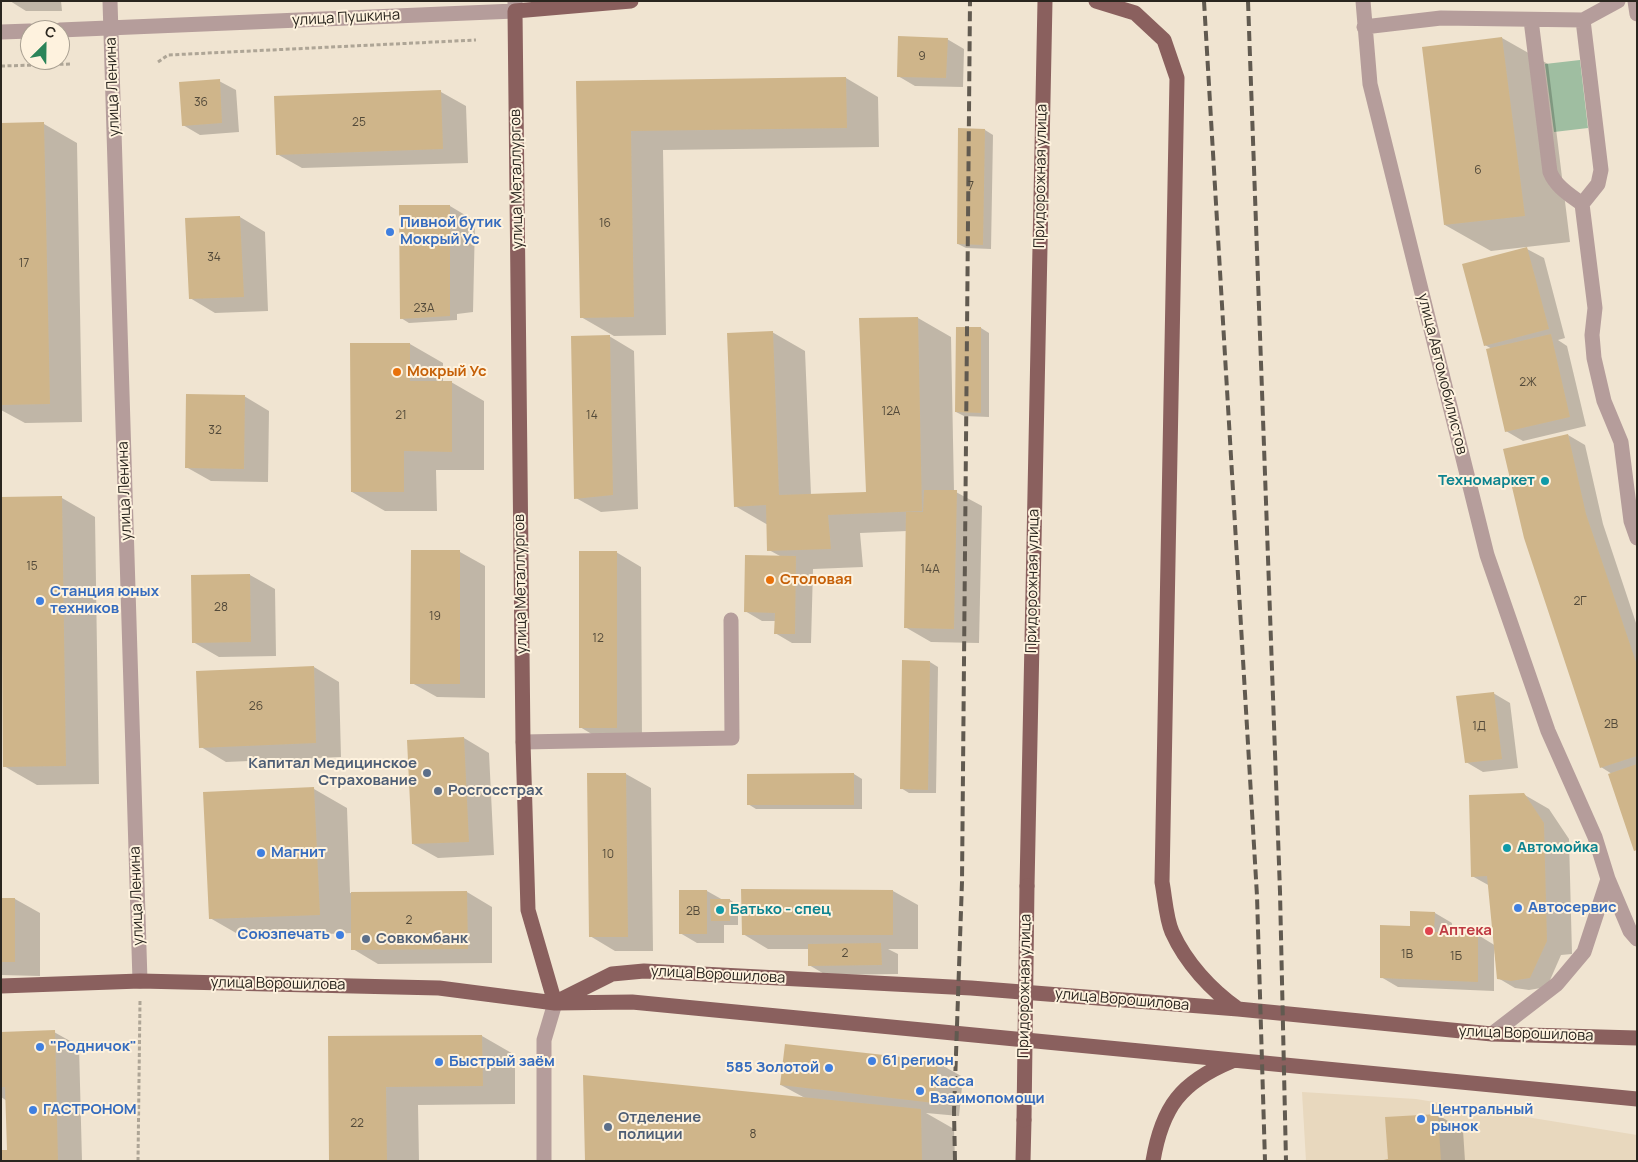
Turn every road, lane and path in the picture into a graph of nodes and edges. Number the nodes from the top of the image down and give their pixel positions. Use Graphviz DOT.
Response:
graph roads {
  1 [pos="110,1"];
  2 [pos="631,1"];
  3 [pos="1045,1"];
  4 [pos="1096,1"];
  5 [pos="1362,1"];
  6 [pos="1618,1"];
  7 [pos="1635,1"];
  8 [pos="515,6"];
  9 [pos="1637,14"];
  10 [pos="1531,20"];
  11 [pos="1583,20"];
  12 [pos="1364,27"];
  13 [pos="111,29"];
  14 [pos="70,30"];
  15 [pos="20,31"];
  16 [pos="1,32"];
  17 [pos="476,40"];
  18 [pos="158,62"];
  19 [pos="72,64"];
  20 [pos="1,66"];
  21 [pos="1582,204"];
  22 [pos="1637,538"];
  23 [pos="731,620"];
  24 [pos="523,742"];
  25 [pos="1608,879"];
  26 [pos="1637,939"];
  27 [pos="140,982"];
  28 [pos="1,986"];
  29 [pos="555,1003"];
  30 [pos="1238,1010"];
  31 [pos="1492,1034"];
  32 [pos="1637,1038"];
  33 [pos="1234,1060"];
  34 [pos="1637,1099"];
  35 [pos="138,1161"];
  36 [pos="544,1161"];
  37 [pos="1023,1161"];
  38 [pos="1153,1161"];
  1 -- 13 [label="street, улица Ленина"];
  2 -- 8 [label="main road, улица Пушкина"];
  3 -- 37 [label="main road, Придорожная улица, bridge"];
  4 -- 30 [label="main road"];
  5 -- 12 [label="street, улица Автомобилистов"];
  6 -- 11 [label="street"];
  7 -- 9 [label="street"];
  8 -- 13 [label="street, улица Пушкина"];
  8 -- 24 [label="main road, улица Металлургов"];
  10 -- 11 [label="street"];
  10 -- 12 [label="street"];
  10 -- 21 [label="street"];
  11 -- 21 [label="street"];
  12 -- 25 [label="street, улица Автомобилистов"];
  13 -- 14 [label="street, улица Пушкина"];
  13 -- 27 [label="street, улица Ленина"];
  15 -- 16 [label="street"];
  17 -- 18 [label="path"];
  19 -- 20 [label="path"];
  21 -- 22 [label="street"];
  23 -- 24 [label="street"];
  24 -- 29 [label="main road, улица Металлургов"];
  25 -- 26 [label="street, улица Автомобилистов"];
  25 -- 31 [label="street"];
  27 -- 28 [label="main road, улица Ворошилова"];
  27 -- 29 [label="main road, улица Ворошилова"];
  27 -- 35 [label="path"];
  29 -- 30 [label="main road, улица Ворошилова"];
  29 -- 33 [label="main road, улица Ворошилова"];
  29 -- 36 [label="street"];
  30 -- 31 [label="main road, улица Ворошилова"];
  31 -- 32 [label="main road, улица Ворошилова"];
  33 -- 34 [label="main road, улица Ворошилова"];
  33 -- 38 [label="main road"];
}
